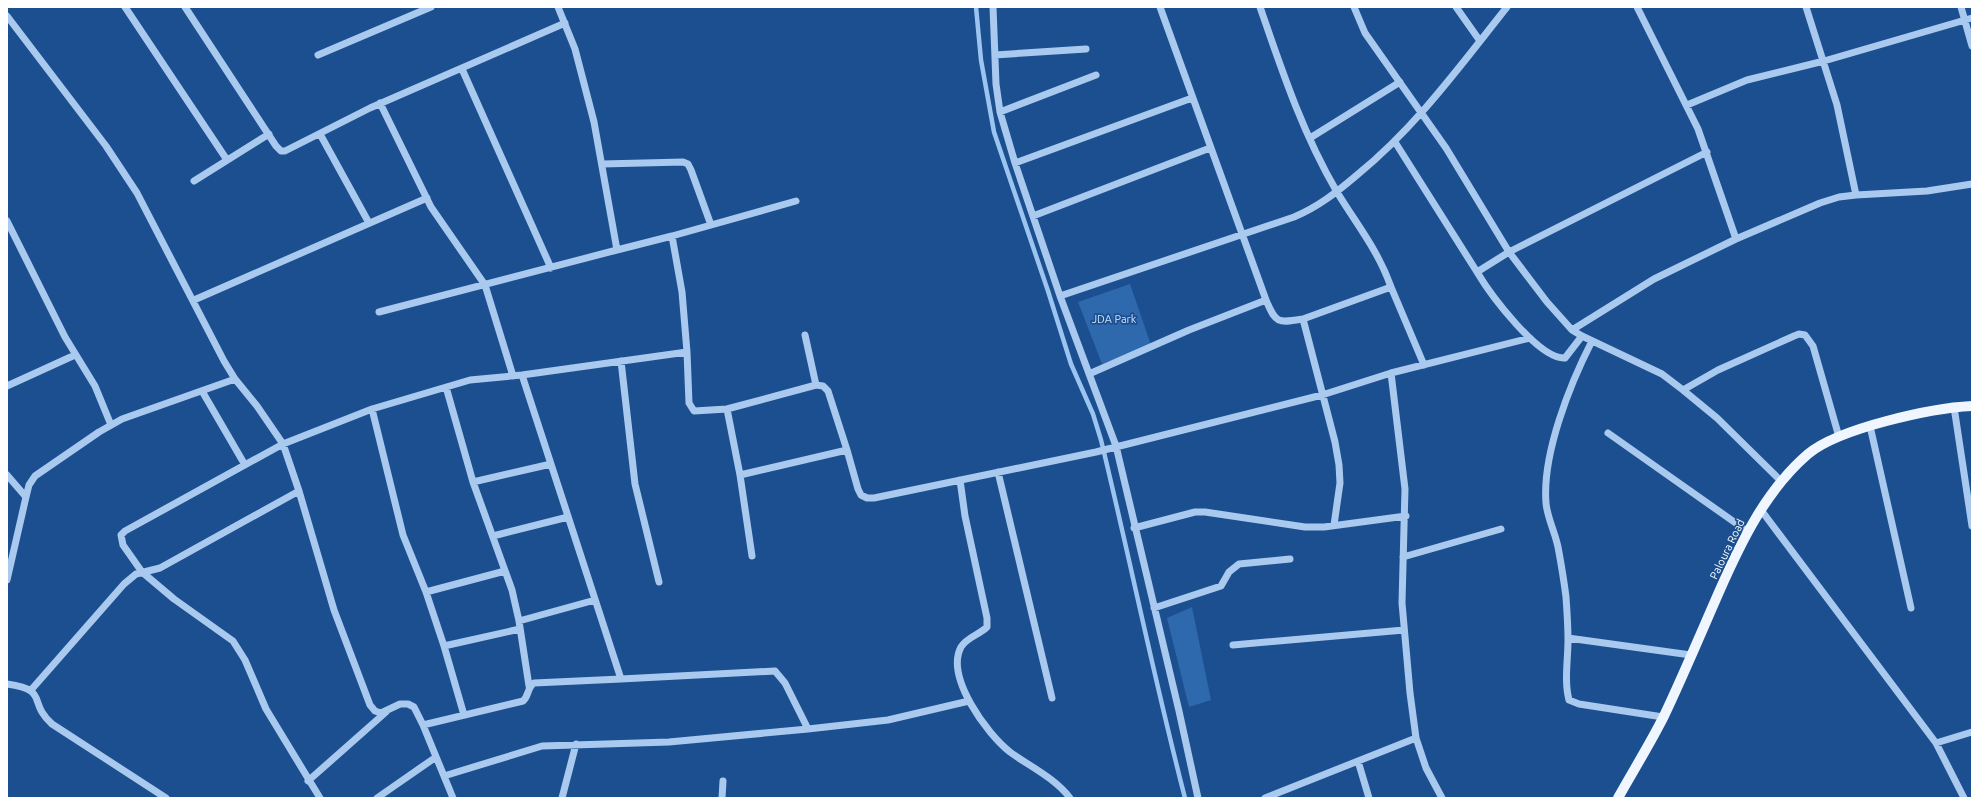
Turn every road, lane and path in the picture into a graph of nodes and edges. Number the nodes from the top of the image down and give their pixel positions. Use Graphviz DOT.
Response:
graph roads {
  1 [pos="125,7"];
  2 [pos="185,7"];
  3 [pos="431,7"];
  4 [pos="558,7"];
  5 [pos="993,7"];
  6 [pos="1160,7"];
  7 [pos="1260,7"];
  8 [pos="1354,7"];
  9 [pos="1456,7"];
  10 [pos="1507,7"];
  11 [pos="1637,7"];
  12 [pos="1806,7"];
  13 [pos="1961,7"];
  14 [pos="7,16"];
  15 [pos="1969,19"];
  16 [pos="565,23"];
  17 [pos="1480,41"];
  18 [pos="1972,46"];
  19 [pos="1086,49"];
  20 [pos="318,55"];
  21 [pos="995,56"];
  22 [pos="1824,61"];
  23 [pos="462,69"];
  24 [pos="1096,75"];
  25 [pos="1400,82"];
  26 [pos="1192,98"];
  27 [pos="380,103"];
  28 [pos="1687,105"];
  29 [pos="1000,112"];
  30 [pos="1422,114"];
  31 [pos="269,134"];
  32 [pos="320,134"];
  33 [pos="1310,138"];
  34 [pos="1395,142"];
  35 [pos="1210,148"];
  36 [pos="1707,152"];
  37 [pos="227,160"];
  38 [pos="1015,163"];
  39 [pos="602,164"];
  40 [pos="194,181"];
  41 [pos="1972,184"];
  42 [pos="1337,192"];
  43 [pos="1856,195"];
  44 [pos="427,198"];
  45 [pos="796,201"];
  46 [pos="1033,216"];
  47 [pos="7,221"];
  48 [pos="369,223"];
  49 [pos="711,225"];
  50 [pos="1242,233"];
  51 [pos="672,236"];
  52 [pos="1736,239"];
  53 [pos="616,250"];
  54 [pos="1509,252"];
  55 [pos="551,268"];
  56 [pos="1476,272"];
  57 [pos="486,285"];
  58 [pos="1391,287"];
  59 [pos="1060,296"];
  60 [pos="194,300"];
  61 [pos="1266,300"];
  62 [pos="379,312"];
  63 [pos="1303,319"];
  64 [pos="1572,330"];
  65 [pos="805,335"];
  66 [pos="1582,336"];
  67 [pos="1530,338"];
  68 [pos="1592,341"];
  69 [pos="687,352"];
  70 [pos="75,355"];
  71 [pos="621,361"];
  72 [pos="1424,366"];
  73 [pos="1391,373"];
  74 [pos="1089,374"];
  75 [pos="522,375"];
  76 [pos="513,376"];
  77 [pos="235,379"];
  78 [pos="816,385"];
  79 [pos="7,386"];
  80 [pos="446,387"];
  81 [pos="202,390"];
  82 [pos="1683,390"];
  83 [pos="1322,395"];
  84 [pos="1972,406"];
  85 [pos="1954,407"];
  86 [pos="372,409"];
  87 [pos="727,409"];
  88 [pos="111,425"];
  89 [pos="1870,426"];
  90 [pos="1608,433"];
  91 [pos="1839,437"];
  92 [pos="283,444"];
  93 [pos="1114,447"];
  94 [pos="848,450"];
  95 [pos="551,464"];
  96 [pos="245,465"];
  97 [pos="998,472"];
  98 [pos="7,475"];
  99 [pos="740,476"];
  100 [pos="960,480"];
  101 [pos="473,482"];
  102 [pos="1782,482"];
  103 [pos="299,491"];
  104 [pos="26,497"];
  105 [pos="1761,510"];
  106 [pos="1406,516"];
  107 [pos="568,517"];
  108 [pos="1334,526"];
  109 [pos="1972,526"];
  110 [pos="1134,528"];
  111 [pos="1501,529"];
  112 [pos="1747,531"];
  113 [pos="493,536"];
  114 [pos="752,556"];
  115 [pos="1403,558"];
  116 [pos="1290,559"];
  117 [pos="505,571"];
  118 [pos="142,572"];
  119 [pos="7,580"];
  120 [pos="659,582"];
  121 [pos="426,592"];
  122 [pos="595,600"];
  123 [pos="1154,608"];
  124 [pos="1910,608"];
  125 [pos="519,621"];
  126 [pos="520,629"];
  127 [pos="1404,630"];
  128 [pos="1568,638"];
  129 [pos="1233,645"];
  130 [pos="444,646"];
  131 [pos="1691,654"];
  132 [pos="621,679"];
  133 [pos="7,684"];
  134 [pos="529,686"];
  135 [pos="31,690"];
  136 [pos="1052,698"];
  137 [pos="969,701"];
  138 [pos="388,711"];
  139 [pos="464,715"];
  140 [pos="1663,717"];
  141 [pos="423,725"];
  142 [pos="808,729"];
  143 [pos="1972,732"];
  144 [pos="1416,738"];
  145 [pos="1936,743"];
  146 [pos="576,744"];
  147 [pos="436,757"];
  148 [pos="1358,761"];
  149 [pos="444,776"];
  150 [pos="723,780"];
  151 [pos="308,781"];
  152 [pos="166,798"];
  153 [pos="320,798"];
  154 [pos="377,798"];
  155 [pos="453,798"];
  156 [pos="562,798"];
  157 [pos="722,798"];
  158 [pos="1070,798"];
  159 [pos="1198,798"];
  160 [pos="1265,798"];
  161 [pos="1369,798"];
  162 [pos="1442,798"];
  163 [pos="1618,798"];
  164 [pos="1964,798"];
  1 -- 37 [label="street"];
  2 -- 31 [label="street"];
  3 -- 20 [label="street"];
  4 -- 16 [label="street"];
  5 -- 21 [label="street"];
  6 -- 26 [label="street"];
  7 -- 33 [label="street"];
  8 -- 25 [label="street"];
  9 -- 17 [label="street"];
  10 -- 17 [label="street"];
  11 -- 28 [label="street"];
  12 -- 22 [label="street"];
  13 -- 15 [label="street"];
  14 -- 60 [label="street"];
  15 -- 18 [label="street"];
  15 -- 22 [label="street"];
  16 -- 23 [label="street"];
  16 -- 39 [label="street"];
  17 -- 30 [label="street"];
  19 -- 21 [label="street"];
  21 -- 29 [label="street"];
  22 -- 28 [label="street"];
  22 -- 43 [label="street"];
  23 -- 27 [label="street"];
  23 -- 55 [label="street"];
  24 -- 29 [label="street"];
  25 -- 30 [label="street"];
  25 -- 33 [label="street"];
  26 -- 35 [label="street"];
  26 -- 38 [label="street"];
  27 -- 32 [label="street"];
  27 -- 44 [label="street"];
  28 -- 36 [label="street"];
  29 -- 38 [label="street"];
  30 -- 34 [label="street"];
  30 -- 54 [label="street"];
  31 -- 32 [label="street"];
  31 -- 37 [label="street"];
  32 -- 48 [label="street"];
  33 -- 42 [label="street"];
  34 -- 42 [label="street"];
  34 -- 56 [label="street"];
  35 -- 46 [label="street"];
  35 -- 50 [label="street"];
  36 -- 52 [label="street"];
  36 -- 54 [label="street"];
  37 -- 40 [label="street"];
  38 -- 46 [label="street"];
  39 -- 49 [label="street"];
  39 -- 53 [label="street"];
  41 -- 43 [label="street"];
  42 -- 50 [label="street"];
  42 -- 58 [label="street"];
  43 -- 52 [label="street"];
  44 -- 48 [label="street"];
  44 -- 57 [label="street"];
  45 -- 49 [label="street"];
  46 -- 59 [label="street"];
  47 -- 70 [label="street"];
  48 -- 60 [label="street"];
  49 -- 51 [label="street"];
  50 -- 59 [label="street"];
  50 -- 61 [label="street"];
  51 -- 53 [label="street"];
  51 -- 69 [label="street"];
  52 -- 64 [label="street"];
  53 -- 55 [label="street"];
  54 -- 56 [label="street"];
  54 -- 64 [label="street"];
  55 -- 57 [label="street"];
  56 -- 67 [label="street"];
  57 -- 62 [label="street"];
  57 -- 76 [label="street"];
  58 -- 63 [label="street"];
  58 -- 72 [label="street"];
  59 -- 74 [label="street"];
  60 -- 77 [label="street"];
  61 -- 63 [label="street"];
  61 -- 74 [label="street"];
  63 -- 83 [label="street"];
  64 -- 66 [label="street"];
  65 -- 78 [label="street"];
  66 -- 67 [label="street"];
  66 -- 68 [label="street"];
  67 -- 72 [label="street"];
  68 -- 82 [label="street"];
  68 -- 128 [label="street"];
  69 -- 71 [label="street"];
  69 -- 87 [label="street"];
  70 -- 79 [label="street"];
  70 -- 88 [label="street"];
  71 -- 75 [label="street"];
  71 -- 120 [label="street"];
  72 -- 73 [label="street"];
  73 -- 83 [label="street"];
  73 -- 106 [label="street"];
  74 -- 93 [label="street"];
  75 -- 76 [label="street"];
  75 -- 95 [label="street"];
  76 -- 80 [label="street"];
  77 -- 81 [label="street"];
  77 -- 92 [label="street"];
  78 -- 87 [label="street"];
  78 -- 94 [label="street"];
  80 -- 86 [label="street"];
  80 -- 101 [label="street"];
  81 -- 88 [label="street"];
  81 -- 96 [label="street"];
  82 -- 91 [label="street"];
  82 -- 102 [label="street"];
  83 -- 93 [label="street"];
  83 -- 108 [label="street"];
  84 -- 85 [label="main road, Paloura Road"];
  85 -- 89 [label="main road, Paloura Road"];
  85 -- 109 [label="street"];
  86 -- 92 [label="street"];
  86 -- 121 [label="street"];
  87 -- 99 [label="street"];
  88 -- 104 [label="street"];
  89 -- 91 [label="main road, Paloura Road"];
  89 -- 124 [label="street"];
  90 -- 112 [label="street"];
  91 -- 102 [label="main road, Paloura Road"];
  92 -- 96 [label="street"];
  92 -- 103 [label="street"];
  93 -- 97 [label="street"];
  93 -- 110 [label="street"];
  94 -- 99 [label="street"];
  94 -- 100 [label="street"];
  95 -- 101 [label="street"];
  95 -- 107 [label="street"];
  96 -- 118 [label="street"];
  97 -- 100 [label="street"];
  97 -- 136 [label="street"];
  98 -- 104 [label="street"];
  99 -- 114 [label="street"];
  100 -- 137 [label="street"];
  101 -- 113 [label="street"];
  102 -- 105 [label="main road, Paloura Road"];
  103 -- 118 [label="street"];
  103 -- 138 [label="street"];
  104 -- 119 [label="street"];
  105 -- 112 [label="main road, Paloura Road"];
  105 -- 145 [label="street"];
  106 -- 108 [label="street"];
  106 -- 115 [label="street"];
  107 -- 113 [label="street"];
  107 -- 122 [label="street"];
  108 -- 110 [label="street"];
  110 -- 123 [label="street"];
  111 -- 115 [label="street"];
  112 -- 131 [label="main road, Paloura Road"];
  113 -- 117 [label="street"];
  115 -- 127 [label="street"];
  116 -- 123 [label="street"];
  117 -- 121 [label="street"];
  117 -- 125 [label="street"];
  118 -- 135 [label="street"];
  118 -- 151 [label="street"];
  121 -- 130 [label="street"];
  122 -- 125 [label="street"];
  122 -- 132 [label="street"];
  123 -- 159 [label="street"];
  125 -- 126 [label="street"];
  126 -- 130 [label="street"];
  126 -- 134 [label="street"];
  127 -- 129 [label="street"];
  127 -- 144 [label="street"];
  128 -- 131 [label="street"];
  128 -- 140 [label="street"];
  130 -- 139 [label="street"];
  131 -- 140 [label="main road, Paloura Road"];
  132 -- 134 [label="street"];
  132 -- 142 [label="street"];
  133 -- 135 [label="street"];
  134 -- 139 [label="street"];
  135 -- 152 [label="street"];
  137 -- 142 [label="street"];
  137 -- 158 [label="street"];
  138 -- 141 [label="street"];
  138 -- 151 [label="street"];
  139 -- 141 [label="street"];
  140 -- 163 [label="main road, Paloura Road"];
  141 -- 147 [label="street"];
  142 -- 146 [label="street"];
  143 -- 145 [label="street"];
  144 -- 148 [label="street"];
  144 -- 162 [label="street"];
  145 -- 164 [label="street"];
  146 -- 149 [label="street"];
  146 -- 156 [label="street"];
  147 -- 149 [label="street"];
  147 -- 154 [label="street"];
  148 -- 160 [label="street"];
  148 -- 161 [label="street"];
  149 -- 155 [label="street"];
  150 -- 157 [label="street"];
  151 -- 153 [label="street"];
}
